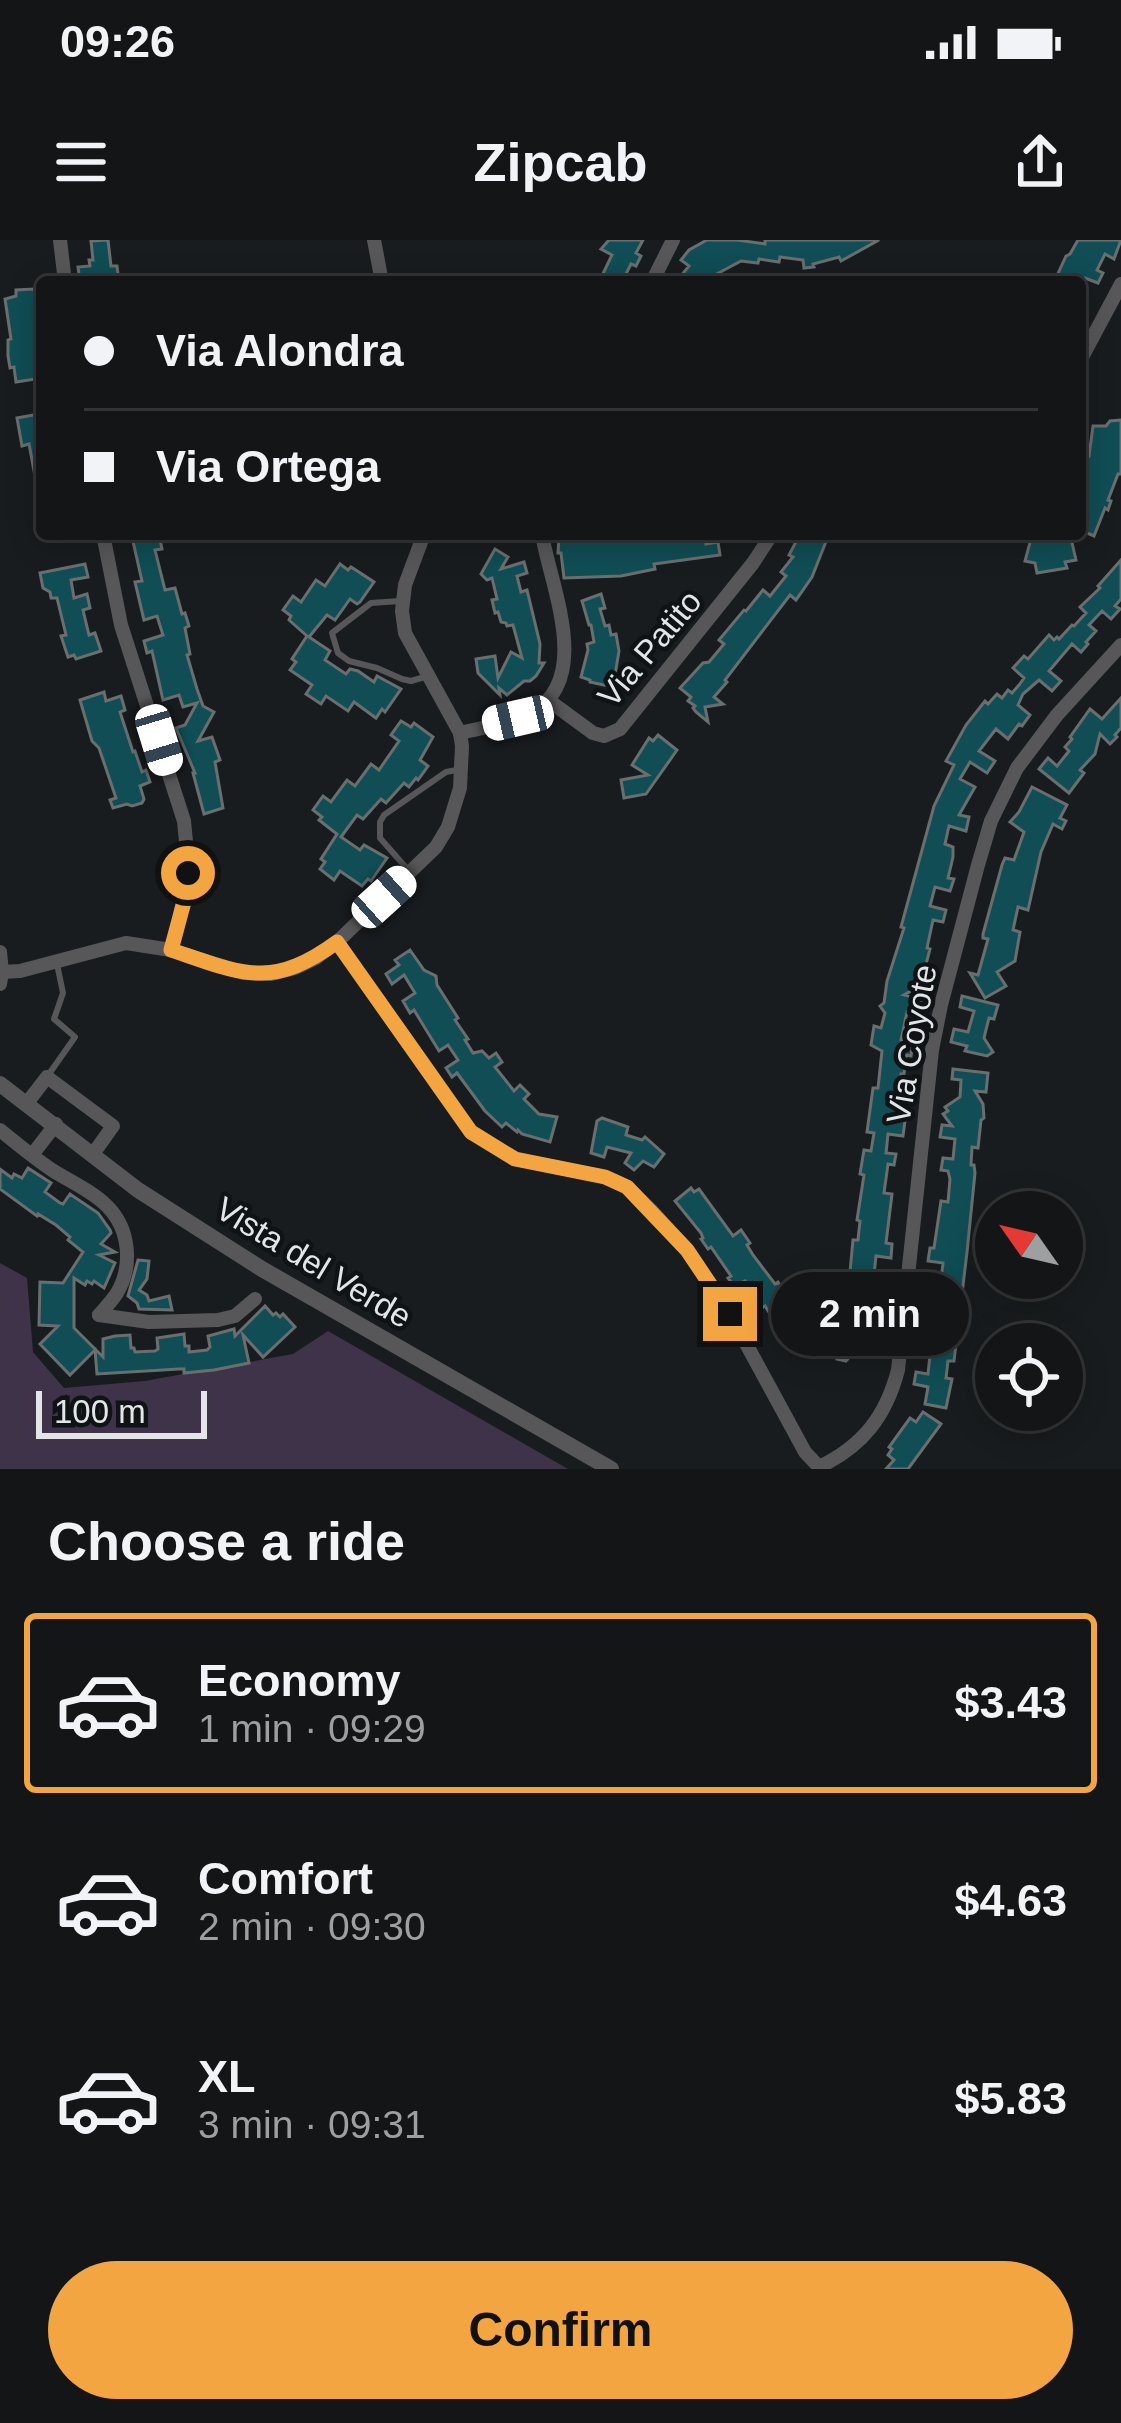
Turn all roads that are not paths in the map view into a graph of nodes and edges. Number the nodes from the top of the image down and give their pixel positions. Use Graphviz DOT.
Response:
graph roads {
  1 [pos="60,240"];
  2 [pos="374,240"];
  3 [pos="674,240"];
  4 [pos="63,276"];
  5 [pos="381,276"];
  6 [pos="655,276"];
  7 [pos="1121,284"];
  8 [pos="1086,350"];
  9 [pos="104,540"];
  10 [pos="422,540"];
  11 [pos="543,540"];
  12 [pos="768,540"];
  13 [pos="404,601"];
  14 [pos="1121,645"];
  15 [pos="429,676"];
  16 [pos="548,700"];
  17 [pos="460,733"];
  18 [pos="461,770"];
  19 [pos="411,874"];
  20 [pos="337,942"];
  21 [pos="171,950"];
  22 [pos="0,952"];
  23 [pos="56,961"];
  24 [pos="1,979"];
  25 [pos="47,1077"];
  26 [pos="0,1084"];
  27 [pos="27,1103"];
  28 [pos="56,1124"];
  29 [pos="0,1130"];
  30 [pos="93,1154"];
  31 [pos="32,1155"];
  32 [pos="254,1299"];
  33 [pos="819,1467"];
  34 [pos="611,1469"];
  1 -- 4 [label="street"];
  2 -- 5 [label="street"];
  3 -- 6 [label="street"];
  7 -- 8 [label="street"];
  9 -- 21 [label="street"];
  10 -- 13 [label="street"];
  11 -- 16 [label="street"];
  12 -- 16 [label="street, Via Patito"];
  13 -- 15 [label="street"];
  13 -- 15 [label="lane"];
  14 -- 33 [label="street, Via Coyote"];
  15 -- 17 [label="street"];
  16 -- 17 [label="street"];
  17 -- 18 [label="street"];
  18 -- 19 [label="street"];
  18 -- 19 [label="lane"];
  19 -- 20 [label="street"];
  20 -- 21 [label="street"];
  20 -- 33 [label="street"];
  21 -- 23 [label="street"];
  22 -- 24 [label="street"];
  23 -- 24 [label="street"];
  23 -- 25 [label="lane"];
  25 -- 27 [label="street"];
  25 -- 30 [label="street"];
  26 -- 27 [label="street, Vista del Verde"];
  27 -- 28 [label="street, Vista del Verde"];
  28 -- 30 [label="street, Vista del Verde"];
  28 -- 31 [label="street"];
  29 -- 31 [label="street"];
  30 -- 34 [label="street, Vista del Verde"];
  31 -- 32 [label="street"];
}
